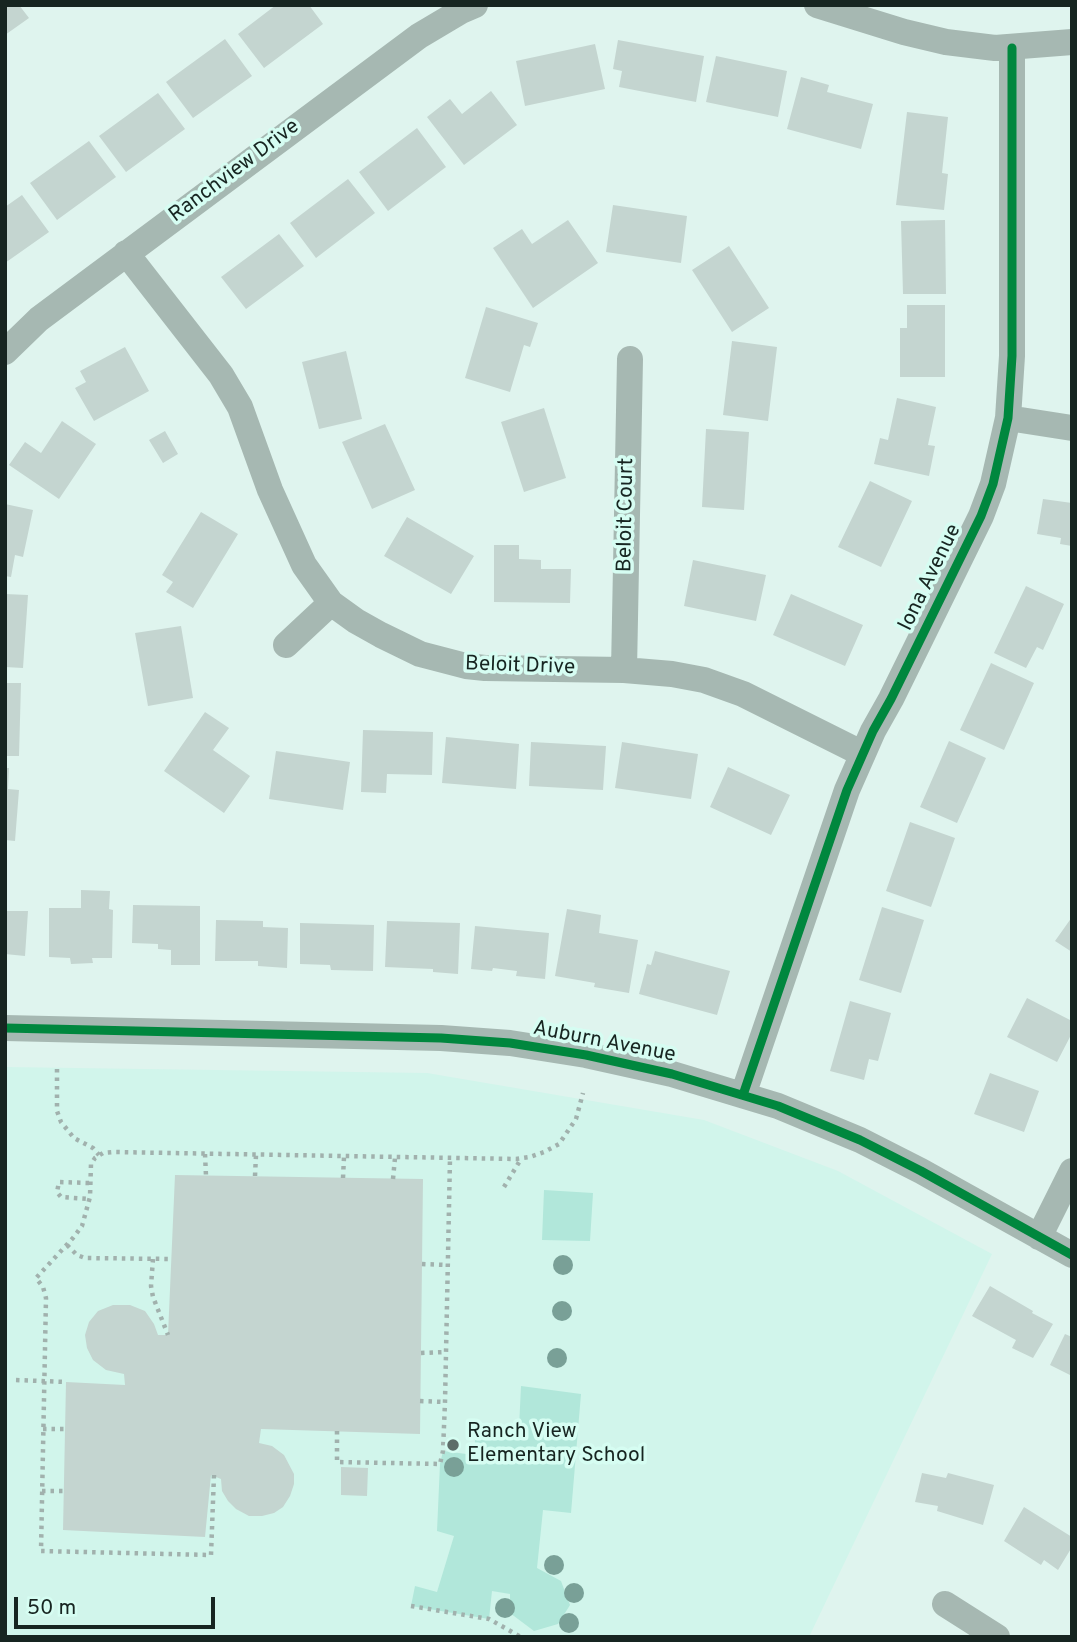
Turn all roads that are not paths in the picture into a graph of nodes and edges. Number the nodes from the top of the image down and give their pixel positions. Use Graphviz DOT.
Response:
graph roads {
  1 [pos="475,5"];
  2 [pos="817,5"];
  3 [pos="1072,42"];
  4 [pos="1012,48"];
  5 [pos="126,253"];
  6 [pos="5,352"];
  7 [pos="629,359"];
  8 [pos="1008,418"];
  9 [pos="1072,428"];
  10 [pos="331,603"];
  11 [pos="286,645"];
  12 [pos="624,670"];
  13 [pos="863,754"];
  14 [pos="5,1028"];
  15 [pos="743,1095"];
  16 [pos="1072,1171"];
  17 [pos="1039,1237"];
  18 [pos="1072,1255"];
  19 [pos="945,1604"];
  20 [pos="997,1637"];
  1 -- 5 [label="street, Ranchview Drive"];
  2 -- 4 [label="street"];
  3 -- 4 [label="street"];
  4 -- 8 [label="street, Iona Avenue"];
  5 -- 6 [label="street, Ranchview Drive"];
  5 -- 10 [label="street, Beloit Drive"];
  7 -- 12 [label="street, Beloit Court"];
  8 -- 9 [label="street"];
  8 -- 13 [label="street, Iona Avenue"];
  10 -- 11 [label="street"];
  10 -- 12 [label="street, Beloit Drive"];
  12 -- 13 [label="street, Beloit Drive"];
  13 -- 15 [label="street, Iona Avenue"];
  14 -- 15 [label="street, Auburn Avenue"];
  15 -- 17 [label="street, Auburn Avenue"];
  16 -- 17 [label="street"];
  17 -- 18 [label="street, Auburn Avenue"];
  19 -- 20 [label="street"];
}
